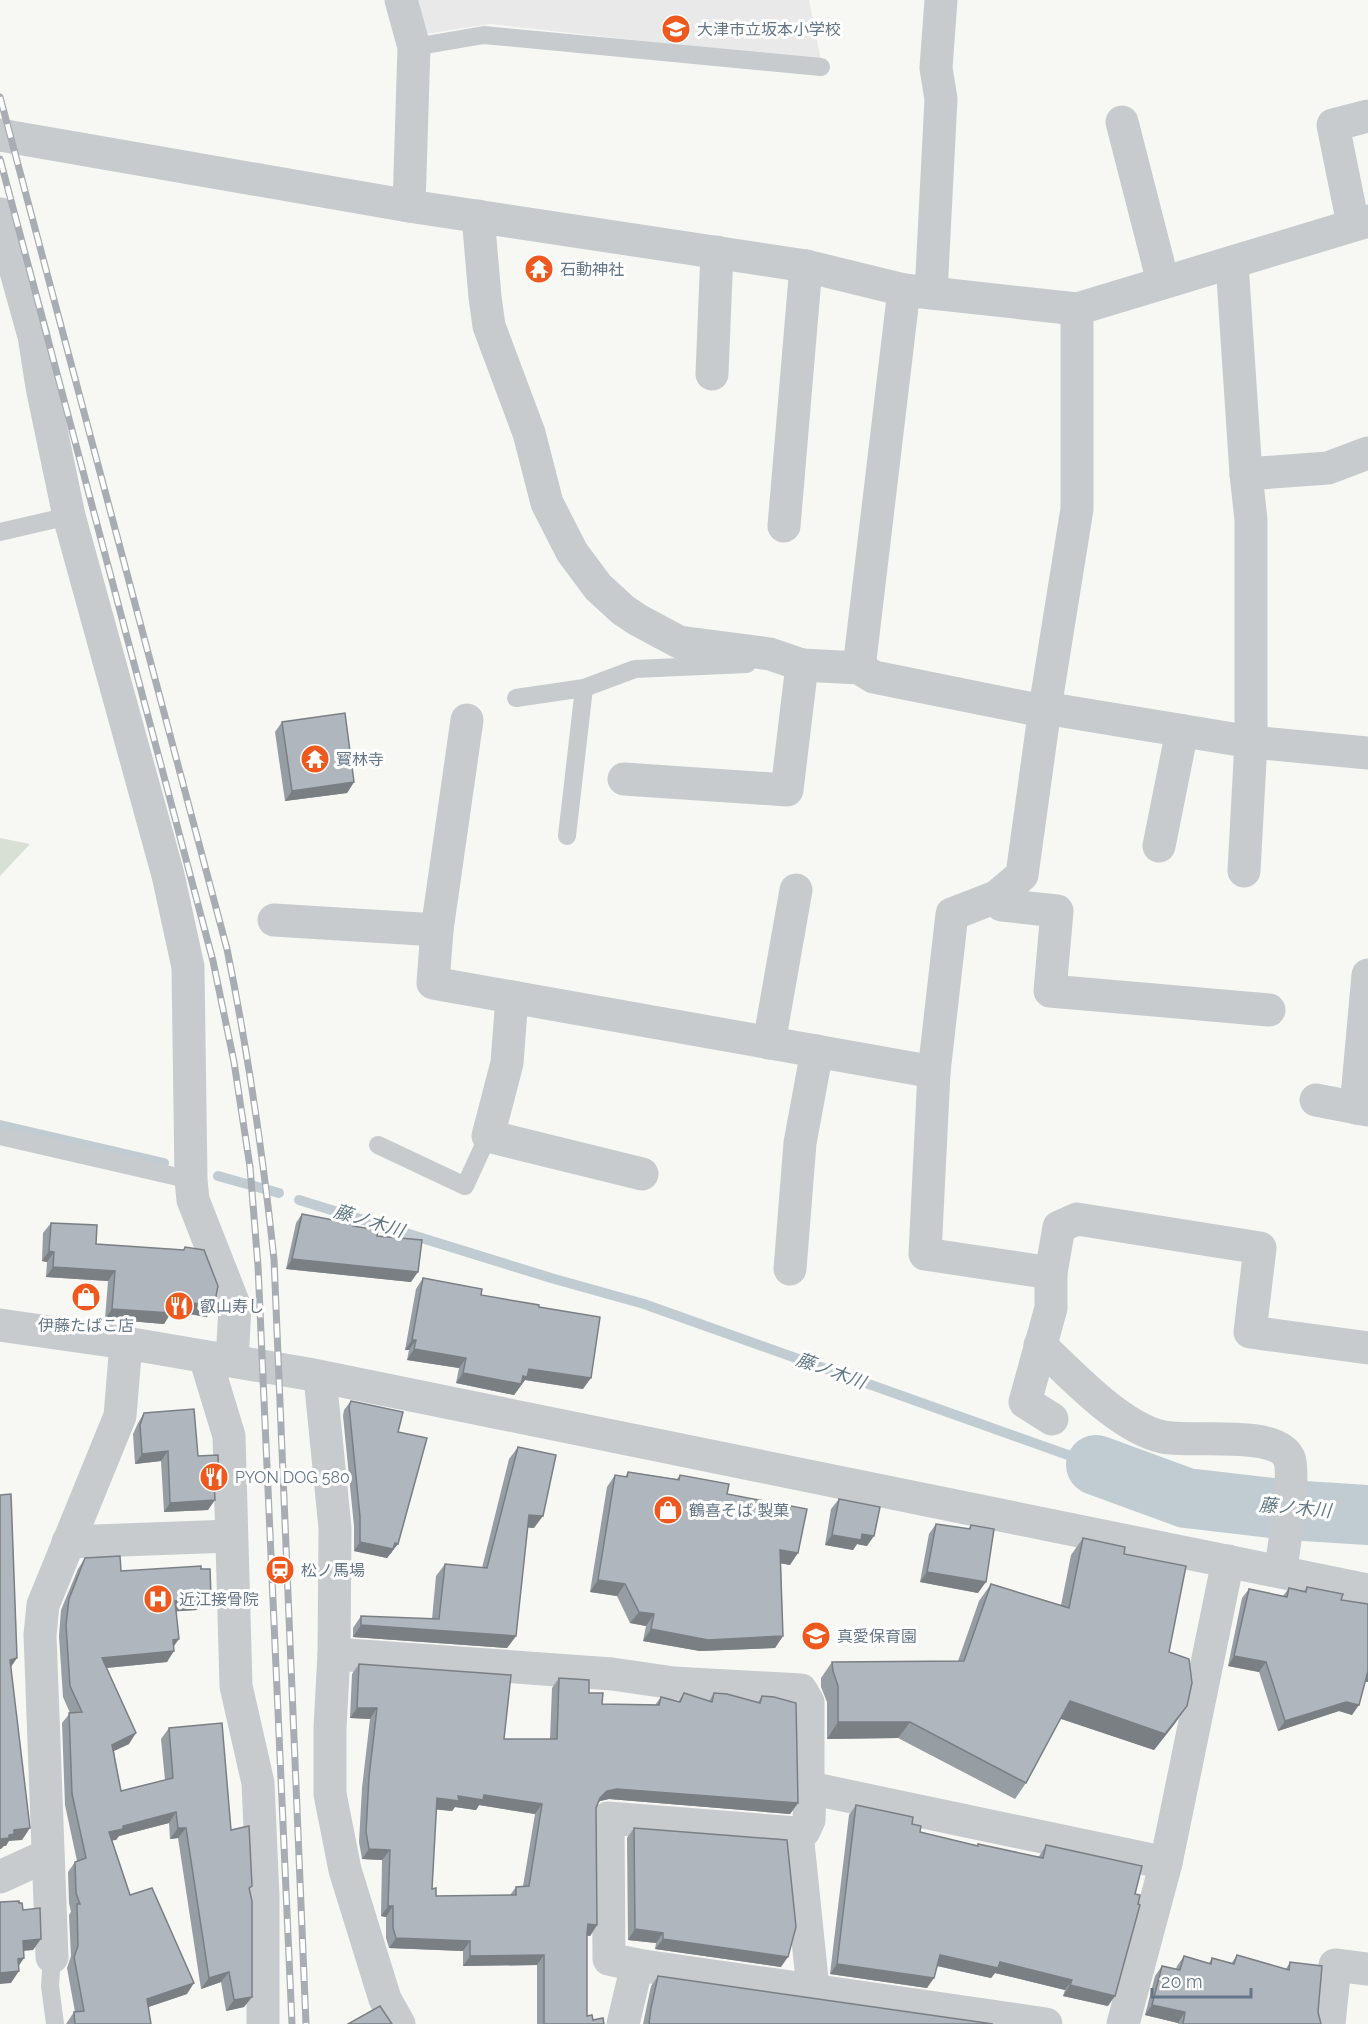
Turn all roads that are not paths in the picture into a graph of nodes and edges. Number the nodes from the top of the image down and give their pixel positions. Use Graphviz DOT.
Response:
graph roads {
  1 [pos="401,0"];
  2 [pos="941,0"];
  3 [pos="414,47"];
  4 [pos="820,67"];
  5 [pos="1368,116"];
  6 [pos="1122,122"];
  7 [pos="0,135"];
  8 [pos="409,206"];
  9 [pos="0,214"];
  10 [pos="478,216"];
  11 [pos="1361,222"];
  12 [pos="717,252"];
  13 [pos="1232,263"];
  14 [pos="806,266"];
  15 [pos="1163,282"];
  16 [pos="917,291"];
  17 [pos="1077,309"];
  18 [pos="712,374"];
  19 [pos="1368,453"];
  20 [pos="1246,474"];
  21 [pos="69,516"];
  22 [pos="784,526"];
  23 [pos="0,532"];
  24 [pos="796,662"];
  25 [pos="859,668"];
  26 [pos="584,688"];
  27 [pos="516,698"];
  28 [pos="1045,708"];
  29 [pos="467,720"];
  30 [pos="1182,731"];
  31 [pos="1251,742"];
  32 [pos="1368,753"];
  33 [pos="624,778"];
  34 [pos="567,836"];
  35 [pos="1159,846"];
  36 [pos="1244,871"];
  37 [pos="796,890"];
  38 [pos="996,897"];
  39 [pos="274,921"];
  40 [pos="437,930"];
  41 [pos="1368,975"];
  42 [pos="512,997"];
  43 [pos="1269,1010"];
  44 [pos="769,1043"];
  45 [pos="817,1051"];
  46 [pos="934,1072"];
  47 [pos="1316,1100"];
  48 [pos="1362,1109"];
  49 [pos="488,1136"];
  50 [pos="0,1137"];
  51 [pos="378,1145"];
  52 [pos="642,1174"];
  53 [pos="191,1180"];
  54 [pos="790,1269"];
  55 [pos="1051,1274"];
  56 [pos="0,1325"];
  57 [pos="126,1343"];
  58 [pos="1040,1345"];
  59 [pos="1368,1348"];
  60 [pos="219,1359"];
  61 [pos="320,1377"];
  62 [pos="1052,1419"];
  63 [pos="231,1536"];
  64 [pos="68,1542"];
  65 [pos="1228,1561"];
  66 [pos="1281,1571"];
  67 [pos="1368,1590"];
  68 [pos="334,1654"];
  69 [pos="810,1788"];
  70 [pos="797,1833"];
  71 [pos="48,1855"];
  72 [pos="1166,1863"];
  73 [pos="0,1877"];
  74 [pos="52,1957"];
  75 [pos="637,1965"];
  76 [pos="1368,1969"];
  77 [pos="813,1989"];
  78 [pos="55,2024"];
  79 [pos="263,2024"];
  80 [pos="399,2024"];
  81 [pos="623,2024"];
  82 [pos="1046,2024"];
  83 [pos="1123,2024"];
  84 [pos="1329,2024"];
  1 -- 3 [label="street"];
  2 -- 16 [label="street"];
  3 -- 4 [label="lane"];
  3 -- 8 [label="street"];
  5 -- 11 [label="street"];
  6 -- 15 [label="street"];
  7 -- 8 [label="street"];
  8 -- 10 [label="street"];
  9 -- 21 [label="street"];
  10 -- 12 [label="street"];
  10 -- 24 [label="street"];
  11 -- 13 [label="street"];
  12 -- 14 [label="street"];
  12 -- 18 [label="street"];
  13 -- 15 [label="street"];
  13 -- 20 [label="street"];
  14 -- 16 [label="street"];
  14 -- 22 [label="street"];
  15 -- 17 [label="street"];
  16 -- 17 [label="street"];
  16 -- 25 [label="street"];
  17 -- 28 [label="street"];
  19 -- 20 [label="street"];
  20 -- 31 [label="street"];
  21 -- 23 [label="lane"];
  21 -- 53 [label="street"];
  24 -- 25 [label="street"];
  24 -- 26 [label="lane"];
  24 -- 33 [label="street"];
  25 -- 28 [label="street"];
  26 -- 27 [label="lane"];
  26 -- 34 [label="lane"];
  28 -- 30 [label="street"];
  28 -- 38 [label="street"];
  29 -- 40 [label="street"];
  30 -- 31 [label="street"];
  30 -- 35 [label="street"];
  31 -- 32 [label="street"];
  31 -- 36 [label="street"];
  37 -- 44 [label="street"];
  38 -- 43 [label="street"];
  38 -- 46 [label="street"];
  39 -- 40 [label="street"];
  40 -- 42 [label="street"];
  41 -- 48 [label="street"];
  42 -- 44 [label="street"];
  42 -- 49 [label="street"];
  44 -- 45 [label="street"];
  45 -- 46 [label="street"];
  45 -- 54 [label="street"];
  46 -- 55 [label="street"];
  47 -- 48 [label="street"];
  49 -- 51 [label="lane"];
  49 -- 52 [label="street"];
  50 -- 53 [label="lane"];
  53 -- 60 [label="street"];
  55 -- 58 [label="street"];
  55 -- 59 [label="street"];
  56 -- 57 [label="street"];
  57 -- 60 [label="street"];
  57 -- 64 [label="street"];
  58 -- 62 [label="street"];
  58 -- 66 [label="street"];
  60 -- 61 [label="street"];
  60 -- 63 [label="street"];
  61 -- 65 [label="street"];
  61 -- 68 [label="street"];
  63 -- 64 [label="street"];
  63 -- 79 [label="street"];
  64 -- 71 [label="street"];
  65 -- 66 [label="street"];
  65 -- 72 [label="street"];
  66 -- 67 [label="street"];
  68 -- 69 [label="street"];
  68 -- 80 [label="street"];
  69 -- 70 [label="street"];
  69 -- 72 [label="street"];
  70 -- 75 [label="street"];
  70 -- 77 [label="street"];
  71 -- 73 [label="street"];
  71 -- 74 [label="street"];
  72 -- 83 [label="street"];
  74 -- 78 [label="lane"];
  75 -- 77 [label="street"];
  75 -- 81 [label="street"];
  76 -- 84 [label="street"];
  77 -- 82 [label="street"];
}
